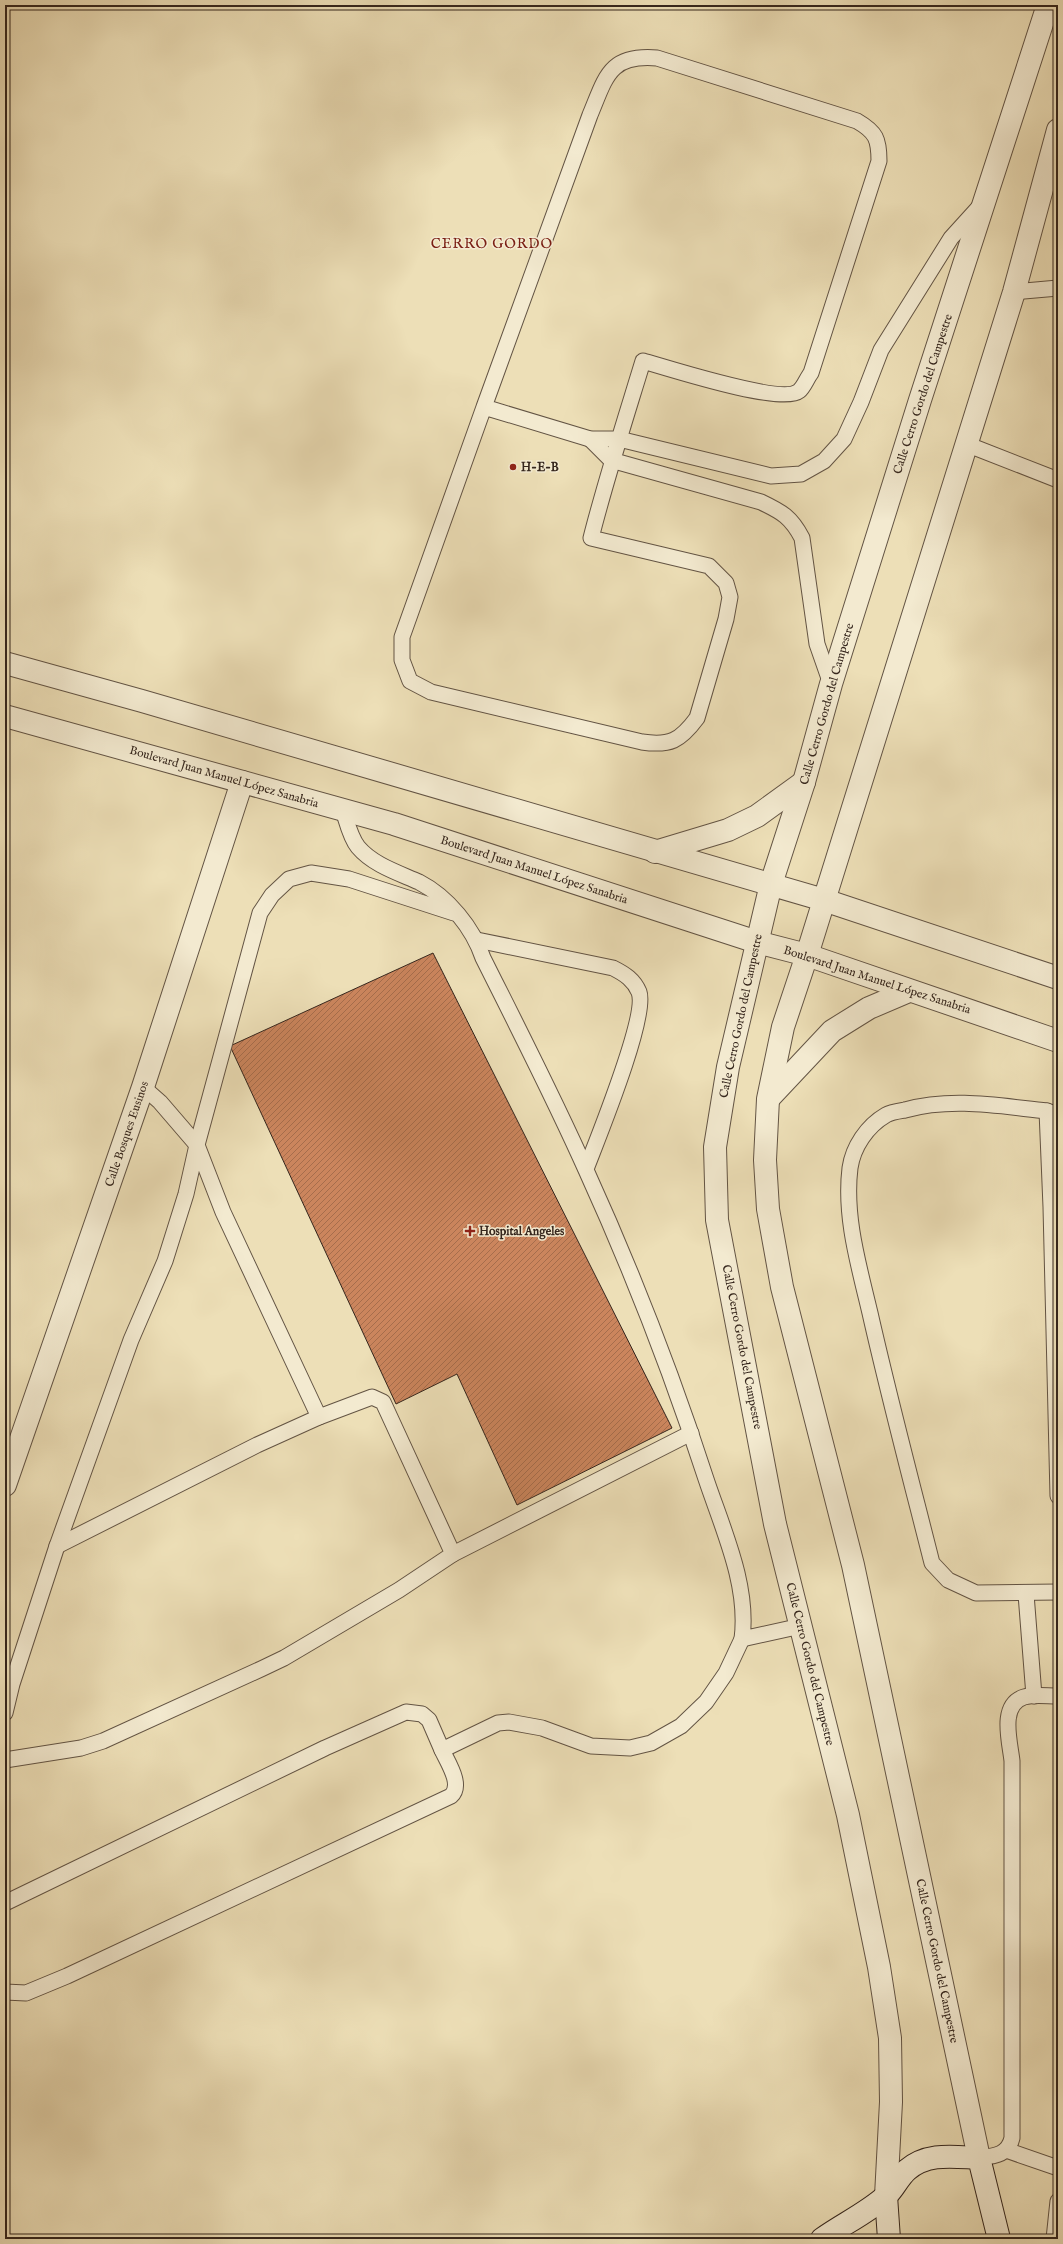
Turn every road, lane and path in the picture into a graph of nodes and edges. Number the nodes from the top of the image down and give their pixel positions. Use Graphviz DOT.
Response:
graph roads {
  1 [pos="1048,5"];
  2 [pos="1058,133"];
  3 [pos="986,198"];
  4 [pos="1058,288"];
  5 [pos="1014,292"];
  6 [pos="484,407"];
  7 [pos="590,439"];
  8 [pos="620,439"];
  9 [pos="966,444"];
  10 [pos="611,460"];
  11 [pos="1058,480"];
  12 [pos="5,663"];
  13 [pos="831,684"];
  14 [pos="5,716"];
  15 [pos="242,782"];
  16 [pos="804,782"];
  17 [pos="343,810"];
  18 [pos="655,852"];
  19 [pos="772,884"];
  20 [pos="824,900"];
  21 [pos="458,915"];
  22 [pos="477,940"];
  23 [pos="757,942"];
  24 [pos="808,955"];
  25 [pos="1058,978"];
  26 [pos="909,991"];
  27 [pos="1058,1041"];
  28 [pos="143,1088"];
  29 [pos="768,1099"];
  30 [pos="1052,1113"];
  31 [pos="197,1144"];
  32 [pos="586,1169"];
  33 [pos="319,1417"];
  34 [pos="691,1433"];
  35 [pos="5,1485"];
  36 [pos="1058,1496"];
  37 [pos="57,1546"];
  38 [pos="453,1554"];
  39 [pos="1058,1592"];
  40 [pos="1026,1594"];
  41 [pos="801,1626"];
  42 [pos="742,1639"];
  43 [pos="1034,1696"];
  44 [pos="1058,1696"];
  45 [pos="5,1713"];
  46 [pos="442,1750"];
  47 [pos="5,1760"];
  48 [pos="5,1903"];
  49 [pos="5,1992"];
  50 [pos="1006,2150"];
  51 [pos="979,2158"];
  52 [pos="1058,2168"];
  53 [pos="886,2196"];
  54 [pos="1058,2201"];
  55 [pos="822,2239"];
  56 [pos="889,2239"];
  57 [pos="998,2239"];
  58 [pos="1054,2239"];
  1 -- 3 [label="street, Calle Cerro Gordo del Campestre"];
  2 -- 5 [label="street, Calle Cerro Gordo del Campestre"];
  3 -- 8 [label="lane"];
  3 -- 13 [label="street, Calle Cerro Gordo del Campestre"];
  4 -- 5 [label="lane"];
  5 -- 9 [label="street, Calle Cerro Gordo del Campestre"];
  6 -- 7 [label="lane"];
  6 -- 8 [label="lane"];
  6 -- 10 [label="lane"];
  7 -- 8 [label="lane"];
  7 -- 10 [label="lane"];
  8 -- 10 [label="lane"];
  9 -- 11 [label="lane"];
  9 -- 20 [label="street, Calle Cerro Gordo del Campestre"];
  10 -- 13 [label="lane"];
  12 -- 18 [label="street"];
  13 -- 16 [label="street, Calle Cerro Gordo del Campestre"];
  14 -- 15 [label="street, Boulevard Juan Manuel López Sanabria"];
  15 -- 17 [label="street, Boulevard Juan Manuel López Sanabria"];
  15 -- 28 [label="street, Calle Bosques Eusinos"];
  16 -- 18 [label="street"];
  16 -- 19 [label="street, Calle Cerro Gordo del Campestre"];
  17 -- 21 [label="lane"];
  17 -- 23 [label="street, Boulevard Juan Manuel López Sanabria"];
  18 -- 19 [label="street"];
  19 -- 20 [label="street"];
  19 -- 23 [label="street, Calle Cerro Gordo del Campestre"];
  20 -- 24 [label="street, Calle Cerro Gordo del Campestre"];
  20 -- 25 [label="street"];
  21 -- 22 [label="lane"];
  21 -- 31 [label="lane"];
  22 -- 32 [label="lane"];
  22 -- 32 [label="lane"];
  23 -- 24 [label="street, Boulevard Juan Manuel López Sanabria"];
  23 -- 41 [label="street, Calle Cerro Gordo del Campestre"];
  24 -- 26 [label="street, Boulevard Juan Manuel López Sanabria"];
  24 -- 29 [label="street, Calle Cerro Gordo del Campestre"];
  26 -- 27 [label="street, Boulevard Juan Manuel López Sanabria"];
  26 -- 29 [label="street"];
  28 -- 31 [label="lane"];
  28 -- 35 [label="street, Calle Bosques Eusinos"];
  29 -- 51 [label="street, Calle Cerro Gordo del Campestre"];
  30 -- 36 [label="lane"];
  30 -- 40 [label="lane"];
  31 -- 33 [label="lane"];
  31 -- 37 [label="lane"];
  32 -- 34 [label="lane"];
  33 -- 37 [label="lane"];
  33 -- 38 [label="lane"];
  34 -- 38 [label="lane"];
  34 -- 42 [label="lane"];
  37 -- 45 [label="lane"];
  38 -- 47 [label="lane"];
  39 -- 40 [label="lane"];
  40 -- 43 [label="lane"];
  41 -- 42 [label="lane"];
  41 -- 53 [label="street, Calle Cerro Gordo del Campestre"];
  42 -- 46 [label="lane"];
  43 -- 44 [label="lane"];
  43 -- 50 [label="lane"];
  46 -- 48 [label="lane"];
  46 -- 49 [label="lane"];
  50 -- 51 [label="lane"];
  50 -- 52 [label="lane"];
  51 -- 53 [label="street"];
  51 -- 57 [label="street, Calle Cerro Gordo del Campestre"];
  53 -- 55 [label="street"];
  53 -- 56 [label="street, Calle Cerro Gordo del Campestre"];
  54 -- 58 [label="lane"];
}
